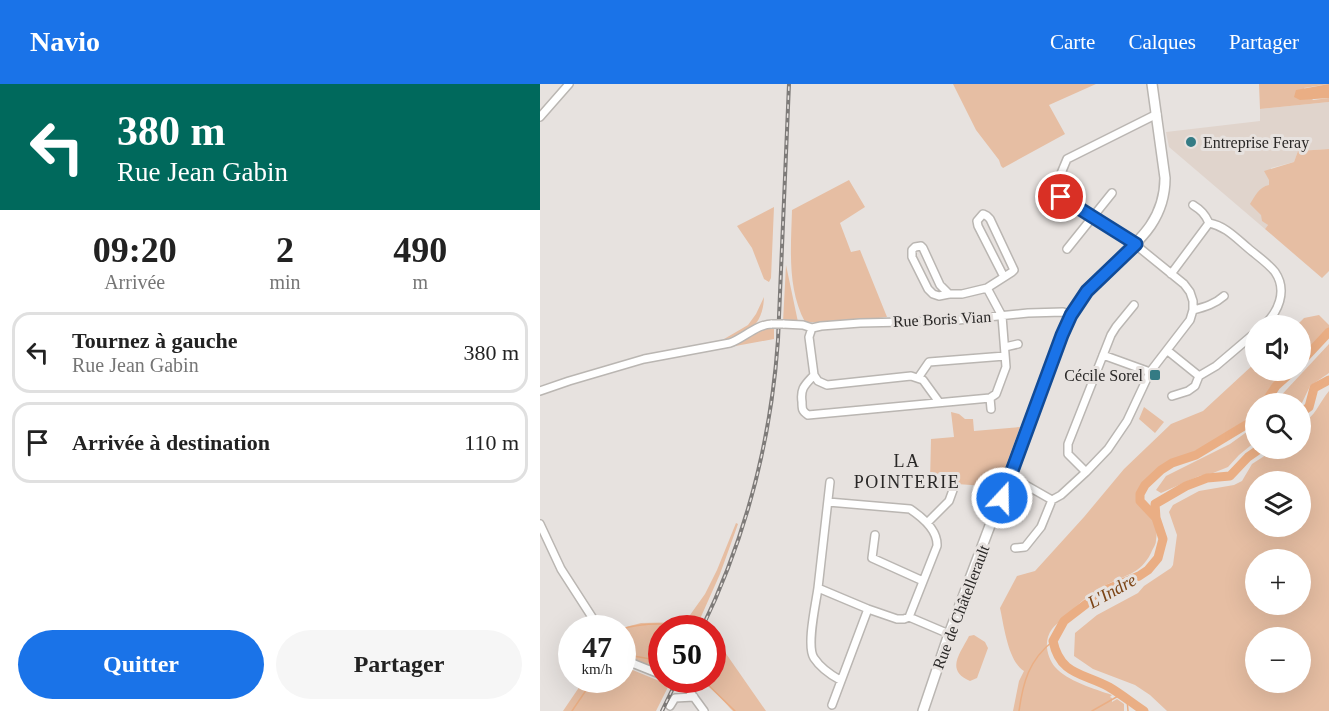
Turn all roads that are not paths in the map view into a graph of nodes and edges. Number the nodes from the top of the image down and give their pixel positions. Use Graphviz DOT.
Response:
graph roads {
  1 [pos="569,84"];
  2 [pos="1152,84"];
  3 [pos="1157,114"];
  4 [pos="540,117"];
  5 [pos="1112,193"];
  6 [pos="1193,205"];
  7 [pos="1094,217"];
  8 [pos="1209,223"];
  9 [pos="1136,244"];
  10 [pos="1067,249"];
  11 [pos="1171,273"];
  12 [pos="1004,277"];
  13 [pos="987,288"];
  14 [pos="949,294"];
  15 [pos="1224,296"];
  16 [pos="1134,305"];
  17 [pos="1193,310"];
  18 [pos="1071,315"];
  19 [pos="1274,315"];
  20 [pos="1002,316"];
  21 [pos="812,328"];
  22 [pos="1245,341"];
  23 [pos="1018,344"];
  24 [pos="1005,346"];
  25 [pos="1168,351"];
  26 [pos="1103,355"];
  27 [pos="1005,356"];
  28 [pos="1150,372"];
  29 [pos="814,375"];
  30 [pos="1199,376"];
  31 [pos="918,378"];
  32 [pos="540,391"];
  33 [pos="1172,396"];
  34 [pos="990,398"];
  35 [pos="939,402"];
  36 [pos="991,410"];
  37 [pos="1086,472"];
  38 [pos="1010,476"];
  39 [pos="830,482"];
  40 [pos="953,490"];
  41 [pos="1052,500"];
  42 [pos="828,502"];
  43 [pos="927,523"];
  44 [pos="540,524"];
  45 [pos="875,535"];
  46 [pos="1015,548"];
  47 [pos="923,581"];
  48 [pos="818,588"];
  49 [pos="868,609"];
  50 [pos="591,615"];
  51 [pos="909,617"];
  52 [pos="949,634"];
  53 [pos="840,680"];
  54 [pos="691,693"];
  55 [pos="694,697"];
  56 [pos="831,705"];
  57 [pos="670,706"];
  58 [pos="704,711"];
  59 [pos="924,711"];
  1 -- 4 [label="street"];
  2 -- 3 [label="main road, Rue de Châtellerault"];
  3 -- 7 [label="street"];
  3 -- 9 [label="main road, Rue de Châtellerault"];
  5 -- 7 [label="street"];
  6 -- 8 [label="street"];
  7 -- 9 [label="street"];
  7 -- 10 [label="street"];
  8 -- 11 [label="street"];
  8 -- 19 [label="street"];
  9 -- 11 [label="street"];
  9 -- 18 [label="main road, Rue de Châtellerault"];
  11 -- 17 [label="street"];
  12 -- 12 [label="street"];
  12 -- 13 [label="street"];
  13 -- 14 [label="street"];
  13 -- 20 [label="street"];
  14 -- 14 [label="street"];
  15 -- 17 [label="street"];
  16 -- 26 [label="street"];
  17 -- 25 [label="street"];
  18 -- 20 [label="street, Rue Boris Vian"];
  18 -- 38 [label="main road, Rue de Châtellerault"];
  20 -- 21 [label="street, Rue Boris Vian"];
  20 -- 24 [label="street"];
  21 -- 29 [label="street"];
  21 -- 32 [label="street, Rue Boris Vian, bridge"];
  22 -- 30 [label="street"];
  23 -- 24 [label="street"];
  24 -- 27 [label="street"];
  25 -- 28 [label="street"];
  25 -- 30 [label="street"];
  26 -- 28 [label="street"];
  26 -- 37 [label="street"];
  27 -- 31 [label="street"];
  27 -- 34 [label="street"];
  28 -- 37 [label="street"];
  29 -- 31 [label="street"];
  29 -- 35 [label="street"];
  30 -- 33 [label="street"];
  31 -- 35 [label="street"];
  34 -- 35 [label="street"];
  34 -- 36 [label="street"];
  37 -- 41 [label="street"];
  38 -- 41 [label="street"];
  38 -- 52 [label="main road, Rue de Châtellerault"];
  39 -- 42 [label="street"];
  40 -- 43 [label="street"];
  41 -- 46 [label="street"];
  42 -- 43 [label="street"];
  42 -- 48 [label="street"];
  43 -- 47 [label="street"];
  44 -- 50 [label="street"];
  45 -- 47 [label="street"];
  47 -- 51 [label="street"];
  48 -- 49 [label="street"];
  48 -- 53 [label="street"];
  49 -- 51 [label="street"];
  49 -- 53 [label="street"];
  51 -- 52 [label="street"];
  52 -- 59 [label="main road, Rue de Châtellerault"];
  53 -- 56 [label="street"];
  54 -- 55 [label="street"];
  55 -- 57 [label="street"];
  55 -- 58 [label="street"];
}
